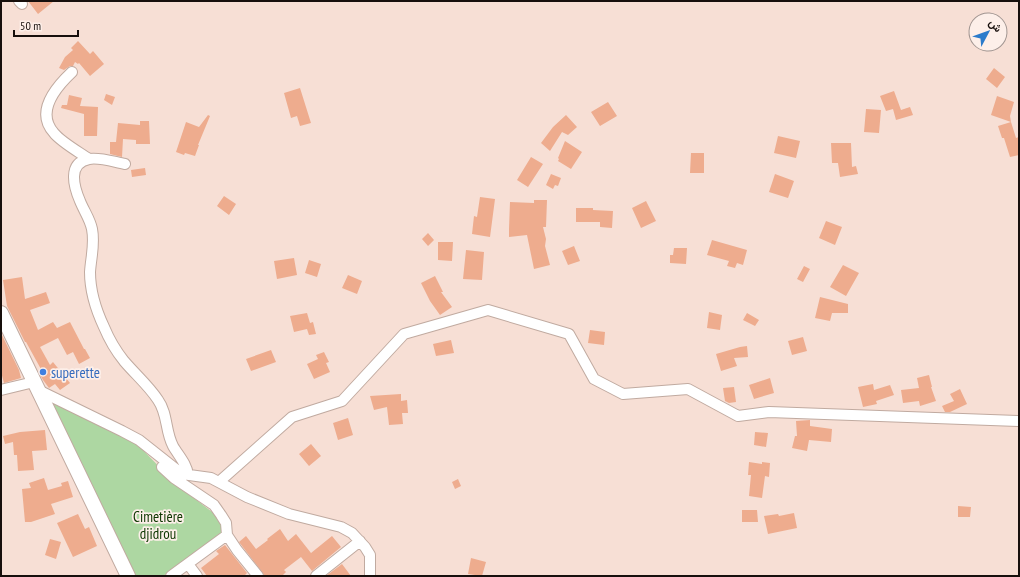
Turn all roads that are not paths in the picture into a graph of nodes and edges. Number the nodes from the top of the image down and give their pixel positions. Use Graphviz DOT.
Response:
graph roads {
  1 [pos="72,72"];
  2 [pos="89,159"];
  3 [pos="125,164"];
  4 [pos="1,314"];
  5 [pos="36,386"];
  6 [pos="1,390"];
  7 [pos="1019,421"];
  8 [pos="156,453"];
  9 [pos="188,475"];
  10 [pos="220,481"];
  11 [pos="228,535"];
  12 [pos="360,541"];
  13 [pos="188,564"];
  14 [pos="128,576"];
  15 [pos="171,576"];
  16 [pos="197,576"];
  17 [pos="258,576"];
  18 [pos="316,576"];
  19 [pos="370,576"];
  1 -- 2 [label="street"];
  2 -- 3 [label="street"];
  2 -- 9 [label="street"];
  4 -- 5 [label="street"];
  5 -- 6 [label="street"];
  5 -- 8 [label="street"];
  5 -- 14 [label="street"];
  7 -- 10 [label="street"];
  8 -- 9 [label="street"];
  8 -- 11 [label="street"];
  9 -- 10 [label="street"];
  10 -- 12 [label="street"];
  11 -- 13 [label="street"];
  11 -- 17 [label="street"];
  12 -- 18 [label="street"];
  12 -- 19 [label="street"];
  13 -- 15 [label="street"];
  13 -- 16 [label="street"];
}
